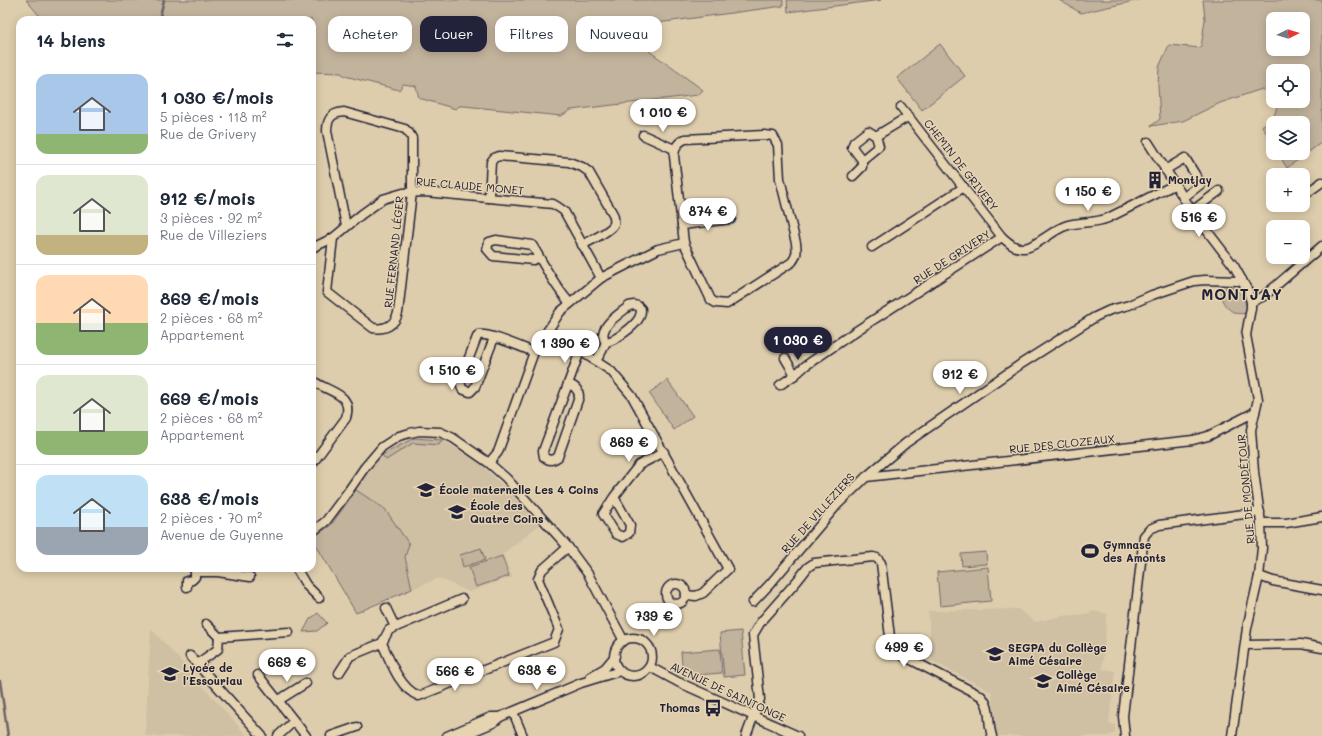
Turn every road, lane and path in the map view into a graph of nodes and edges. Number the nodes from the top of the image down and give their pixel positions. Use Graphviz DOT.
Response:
graph roads {
  1 [pos="901,107"];
  2 [pos="909,116"];
  3 [pos="643,135"];
  4 [pos="876,136"];
  5 [pos="1148,142"];
  6 [pos="674,149"];
  7 [pos="862,160"];
  8 [pos="1165,170"];
  9 [pos="853,176"];
  10 [pos="1322,182"];
  11 [pos="1174,184"];
  12 [pos="964,187"];
  13 [pos="1219,191"];
  14 [pos="1310,191"];
  15 [pos="412,192"];
  16 [pos="489,198"];
  17 [pos="1183,198"];
  18 [pos="1192,211"];
  19 [pos="731,219"];
  20 [pos="682,225"];
  21 [pos="346,226"];
  22 [pos="333,238"];
  23 [pos="1002,238"];
  24 [pos="684,243"];
  25 [pos="582,245"];
  26 [pos="316,246"];
  27 [pos="1322,246"];
  28 [pos="872,247"];
  29 [pos="540,257"];
  30 [pos="601,278"];
  31 [pos="1242,280"];
  32 [pos="1251,302"];
  33 [pos="570,303"];
  34 [pos="548,330"];
  35 [pos="494,338"];
  36 [pos="606,342"];
  37 [pos="534,352"];
  38 [pos="580,352"];
  39 [pos="784,358"];
  40 [pos="596,361"];
  41 [pos="795,375"];
  42 [pos="316,382"];
  43 [pos="568,384"];
  44 [pos="780,385"];
  45 [pos="1255,412"];
  46 [pos="664,452"];
  47 [pos="316,459"];
  48 [pos="489,463"];
  49 [pos="866,477"];
  50 [pos="614,497"];
  51 [pos="1260,512"];
  52 [pos="1322,517"];
  53 [pos="1261,523"];
  54 [pos="316,529"];
  55 [pos="568,547"];
  56 [pos="195,572"];
  57 [pos="227,572"];
  58 [pos="298,572"];
  59 [pos="1259,576"];
  60 [pos="250,577"];
  61 [pos="187,587"];
  62 [pos="1322,590"];
  63 [pos="686,595"];
  64 [pos="320,598"];
  65 [pos="462,599"];
  66 [pos="753,602"];
  67 [pos="386,608"];
  68 [pos="206,624"];
  69 [pos="395,627"];
  70 [pos="289,632"];
  71 [pos="219,637"];
  72 [pos="624,641"];
  73 [pos="382,643"];
  74 [pos="1245,645"];
  75 [pos="1322,648"];
  76 [pos="190,656"];
  77 [pos="615,656"];
  78 [pos="198,664"];
  79 [pos="650,667"];
  80 [pos="620,671"];
  81 [pos="339,673"];
  82 [pos="258,675"];
  83 [pos="306,683"];
  84 [pos="581,683"];
  85 [pos="279,700"];
  86 [pos="513,712"];
  87 [pos="754,716"];
  88 [pos="500,717"];
  89 [pos="294,721"];
  90 [pos="357,727"];
  91 [pos="262,736"];
  92 [pos="278,736"];
  93 [pos="306,736"];
  94 [pos="331,736"];
  95 [pos="447,736"];
  96 [pos="462,736"];
  97 [pos="523,736"];
  98 [pos="746,736"];
  99 [pos="798,736"];
  100 [pos="992,736"];
  101 [pos="1125,736"];
  102 [pos="1232,736"];
  1 -- 2 [label="street, CHEMIN DE GRIVERY"];
  2 -- 4 [label="street"];
  2 -- 12 [label="street, CHEMIN DE GRIVERY"];
  3 -- 6 [label="street"];
  4 -- 7 [label="street"];
  4 -- 7 [label="street"];
  5 -- 8 [label="street"];
  6 -- 20 [label="street"];
  6 -- 24 [label="street"];
  7 -- 9 [label="street"];
  8 -- 11 [label="street"];
  8 -- 17 [label="street"];
  10 -- 14 [label="street"];
  11 -- 17 [label="street"];
  11 -- 23 [label="street, RUE DE GRIVERY"];
  12 -- 23 [label="street, CHEMIN DE GRIVERY"];
  12 -- 28 [label="street"];
  13 -- 18 [label="street"];
  15 -- 16 [label="street, RUE CLAUDE MONET"];
  15 -- 21 [label="street, RUE CLAUDE MONET"];
  15 -- 21 [label="street"];
  15 -- 22 [label="street, RUE FERNAND LÉGER"];
  16 -- 25 [label="street, RUE CLAUDE MONET"];
  16 -- 25 [label="street"];
  17 -- 18 [label="street"];
  18 -- 31 [label="street"];
  19 -- 20 [label="street"];
  20 -- 24 [label="street"];
  21 -- 22 [label="street, RUE CLAUDE MONET"];
  22 -- 26 [label="street, RUE CLAUDE MONET"];
  23 -- 41 [label="street, RUE DE GRIVERY"];
  24 -- 30 [label="street"];
  25 -- 30 [label="street, RUE CLAUDE MONET"];
  27 -- 32 [label="street"];
  29 -- 29 [label="street"];
  29 -- 33 [label="street"];
  30 -- 33 [label="street"];
  31 -- 32 [label="street"];
  31 -- 49 [label="street, RUE DE VILLEZIERS"];
  32 -- 45 [label="street, RUE DE MONDÉTOUR"];
  33 -- 34 [label="street"];
  34 -- 37 [label="street"];
  34 -- 38 [label="street"];
  35 -- 35 [label="street"];
  35 -- 37 [label="street"];
  36 -- 36 [label="street"];
  36 -- 40 [label="street"];
  37 -- 48 [label="street"];
  38 -- 40 [label="street"];
  38 -- 43 [label="street"];
  39 -- 41 [label="street"];
  40 -- 46 [label="street"];
  41 -- 44 [label="street, RUE DE GRIVERY"];
  42 -- 47 [label="street"];
  43 -- 43 [label="street"];
  45 -- 49 [label="street, RUE DES CLOZEAUX"];
  45 -- 51 [label="street, RUE DE MONDÉTOUR"];
  46 -- 50 [label="street"];
  46 -- 63 [label="street"];
  48 -- 54 [label="street"];
  48 -- 55 [label="street"];
  49 -- 66 [label="street, RUE DE VILLEZIERS"];
  51 -- 53 [label="street, RUE DE MONDÉTOUR"];
  51 -- 101 [label="street"];
  52 -- 53 [label="street"];
  53 -- 59 [label="street, RUE DE MONDÉTOUR"];
  55 -- 72 [label="street"];
  55 -- 73 [label="street"];
  56 -- 61 [label="street"];
  57 -- 60 [label="street"];
  58 -- 64 [label="street"];
  59 -- 62 [label="street"];
  59 -- 74 [label="street, RUE DE MONDÉTOUR"];
  65 -- 69 [label="street"];
  67 -- 69 [label="street"];
  68 -- 71 [label="street"];
  69 -- 73 [label="street"];
  70 -- 71 [label="street"];
  71 -- 78 [label="street"];
  72 -- 77 [label="street"];
  72 -- 79 [label="street"];
  73 -- 81 [label="street"];
  74 -- 75 [label="street"];
  74 -- 102 [label="street, RUE DE MONDÉTOUR"];
  76 -- 78 [label="street"];
  77 -- 80 [label="street"];
  77 -- 84 [label="street"];
  78 -- 91 [label="street"];
  79 -- 80 [label="street"];
  79 -- 87 [label="street, AVENUE DE SAINTONGE"];
  80 -- 84 [label="street"];
  82 -- 85 [label="street"];
  83 -- 85 [label="street"];
  84 -- 86 [label="street"];
  85 -- 89 [label="street"];
  86 -- 88 [label="street"];
  86 -- 97 [label="street"];
  87 -- 98 [label="street"];
  87 -- 99 [label="street, AVENUE DE SAINTONGE"];
  87 -- 100 [label="street"];
  88 -- 95 [label="street"];
  88 -- 96 [label="street"];
  89 -- 92 [label="street"];
  89 -- 93 [label="street"];
  90 -- 94 [label="street"];
}
